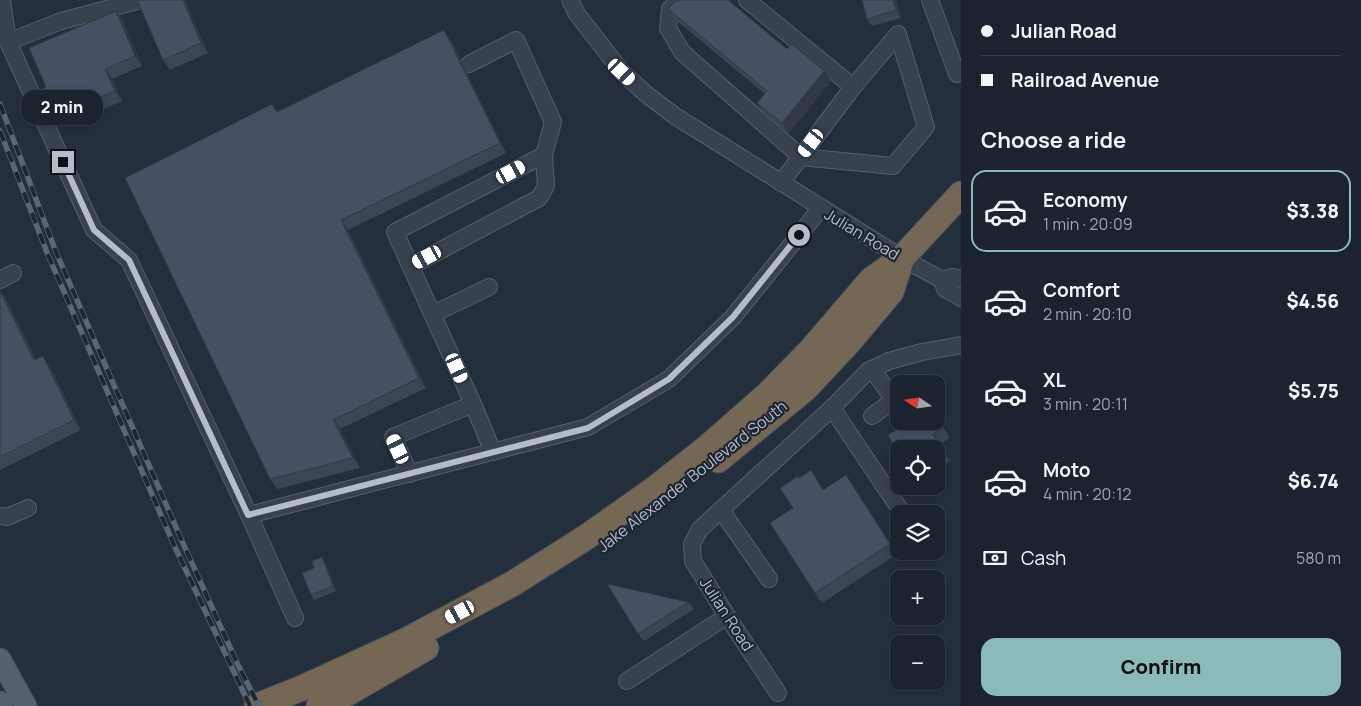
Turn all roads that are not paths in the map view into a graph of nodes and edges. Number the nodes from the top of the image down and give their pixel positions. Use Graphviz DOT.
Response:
graph roads {
  1 [pos="2,0"];
  2 [pos="140,0"];
  3 [pos="570,0"];
  4 [pos="678,0"];
  5 [pos="747,0"];
  6 [pos="930,0"];
  7 [pos="8,42"];
  8 [pos="469,64"];
  9 [pos="961,70"];
  10 [pos="853,87"];
  11 [pos="544,155"];
  12 [pos="800,158"];
  13 [pos="781,183"];
  14 [pos="961,194"];
  15 [pos="821,208"];
  16 [pos="902,258"];
  17 [pos="411,266"];
  18 [pos="961,279"];
  19 [pos="942,280"];
  20 [pos="489,287"];
  21 [pos="961,298"];
  22 [pos="433,314"];
  23 [pos="961,345"];
  24 [pos="872,370"];
  25 [pos="473,404"];
  26 [pos="832,408"];
  27 [pos="872,416"];
  28 [pos="493,452"];
  29 [pos="410,474"];
  30 [pos="897,505"];
  31 [pos="28,508"];
  32 [pos="721,510"];
  33 [pos="248,515"];
  34 [pos="0,516"];
  35 [pos="769,579"];
  36 [pos="727,616"];
  37 [pos="295,618"];
  38 [pos="426,648"];
  39 [pos="0,659"];
  40 [pos="627,681"];
  41 [pos="778,693"];
  42 [pos="0,702"];
  43 [pos="2,706"];
  44 [pos="26,706"];
  45 [pos="256,706"];
  46 [pos="297,706"];
  47 [pos="320,706"];
  1 -- 7 [label="street"];
  2 -- 7 [label="street"];
  3 -- 13 [label="street"];
  4 -- 12 [label="street"];
  5 -- 10 [label="street"];
  6 -- 9 [label="street"];
  7 -- 33 [label="street"];
  8 -- 11 [label="street"];
  10 -- 12 [label="street"];
  10 -- 12 [label="street"];
  11 -- 17 [label="street"];
  11 -- 17 [label="street"];
  12 -- 13 [label="street"];
  13 -- 15 [label="street"];
  14 -- 16 [label="highway, Jake Alexander Boulevard South"];
  15 -- 16 [label="street, Julian Road"];
  15 -- 28 [label="street, Julian Road"];
  16 -- 19 [label="street, Julian Road"];
  16 -- 38 [label="highway, Jake Alexander Boulevard South"];
  16 -- 45 [label="highway, Jake Alexander Boulevard South"];
  17 -- 22 [label="street"];
  18 -- 19 [label="street"];
  19 -- 21 [label="street, Julian Road"];
  20 -- 22 [label="street"];
  22 -- 25 [label="street"];
  23 -- 24 [label="street, Julian Road"];
  24 -- 26 [label="street, Julian Road"];
  24 -- 27 [label="street"];
  25 -- 28 [label="street"];
  25 -- 29 [label="street"];
  26 -- 30 [label="street"];
  26 -- 32 [label="street, Julian Road"];
  28 -- 29 [label="street, Julian Road"];
  29 -- 33 [label="street, Julian Road"];
  31 -- 34 [label="street"];
  32 -- 35 [label="street"];
  32 -- 36 [label="street, Julian Road"];
  33 -- 37 [label="street"];
  36 -- 40 [label="street"];
  36 -- 41 [label="street, Julian Road"];
  38 -- 46 [label="highway, Jake Alexander Boulevard South"];
  38 -- 47 [label="highway"];
  39 -- 44 [label="main road"];
  42 -- 43 [label="main road"];
}
